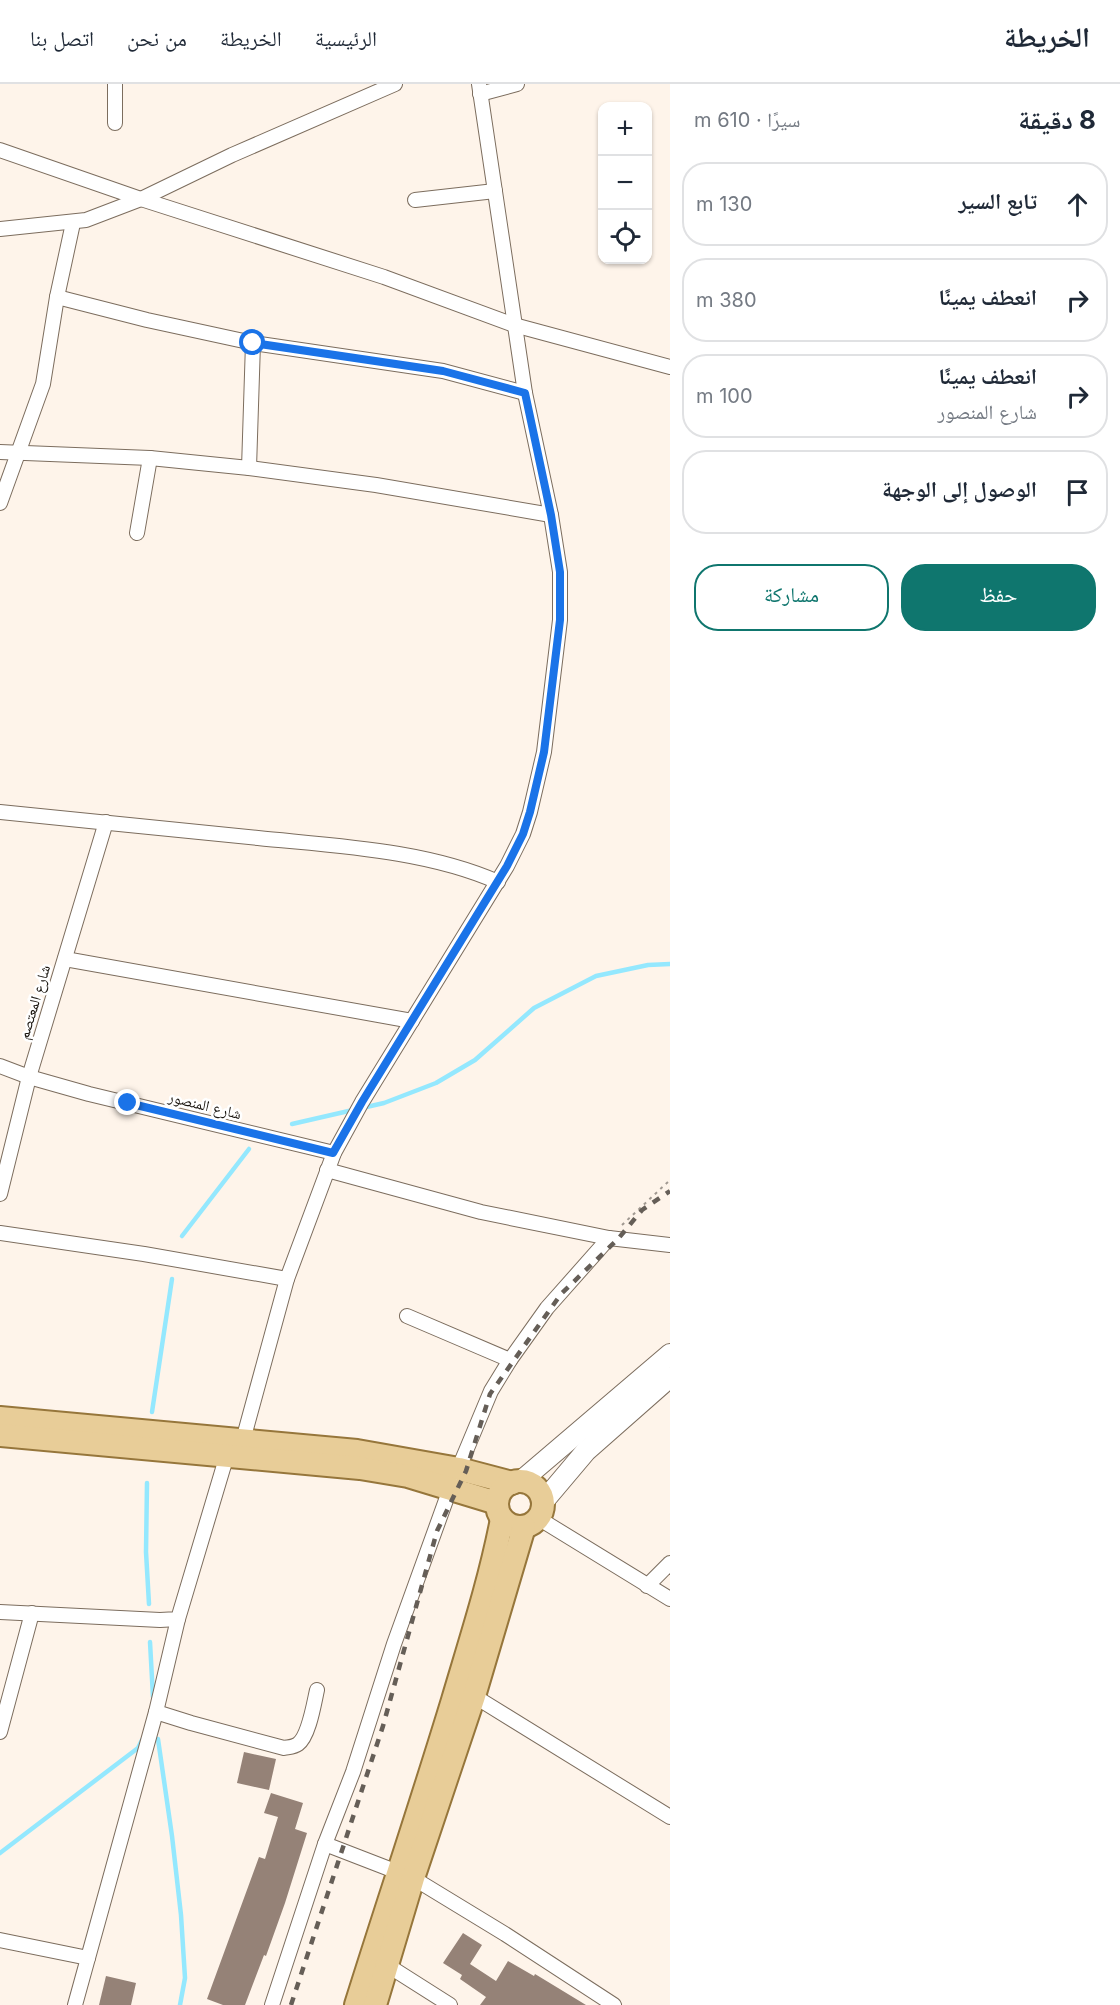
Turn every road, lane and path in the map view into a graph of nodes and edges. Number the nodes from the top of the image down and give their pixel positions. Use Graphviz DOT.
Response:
graph roads {
  1 [pos="115,84"];
  2 [pos="395,84"];
  3 [pos="517,84"];
  4 [pos="480,89"];
  5 [pos="115,123"];
  6 [pos="0,150"];
  7 [pos="495,191"];
  8 [pos="141,199"];
  9 [pos="415,200"];
  10 [pos="73,223"];
  11 [pos="0,229"];
  12 [pos="57,297"];
  13 [pos="514,325"];
  14 [pos="253,343"];
  15 [pos="670,367"];
  16 [pos="525,393"];
  17 [pos="0,452"];
  18 [pos="19,452"];
  19 [pos="150,458"];
  20 [pos="249,468"];
  21 [pos="0,503"];
  22 [pos="551,515"];
  23 [pos="137,533"];
  24 [pos="0,812"];
  25 [pos="106,822"];
  26 [pos="498,882"];
  27 [pos="65,958"];
  28 [pos="412,1021"];
  29 [pos="0,1066"];
  30 [pos="28,1077"];
  31 [pos="333,1153"];
  32 [pos="327,1170"];
  33 [pos="670,1180"];
  34 [pos="0,1194"];
  35 [pos="0,1233"];
  36 [pos="609,1238"];
  37 [pos="670,1245"];
  38 [pos="287,1279"];
  39 [pos="407,1316"];
  40 [pos="670,1354"];
  41 [pos="510,1360"];
  42 [pos="670,1377"];
  43 [pos="0,1418"];
  44 [pos="0,1435"];
  45 [pos="235,1448"];
  46 [pos="455,1479"];
  47 [pos="516,1482"];
  48 [pos="499,1511"];
  49 [pos="535,1516"];
  50 [pos="670,1563"];
  51 [pos="647,1586"];
  52 [pos="670,1599"];
  53 [pos="0,1612"];
  54 [pos="32,1613"];
  55 [pos="178,1619"];
  56 [pos="317,1690"];
  57 [pos="474,1696"];
  58 [pos="156,1712"];
  59 [pos="0,1732"];
  60 [pos="670,1816"];
  61 [pos="325,1844"];
  62 [pos="406,1875"];
  63 [pos="0,1940"];
  64 [pos="88,1958"];
  65 [pos="387,1965"];
  66 [pos="75,2005"];
  67 [pos="272,2005"];
  68 [pos="356,2005"];
  69 [pos="375,2005"];
  70 [pos="450,2005"];
  71 [pos="614,2005"];
  1 -- 5 [label="street"];
  2 -- 8 [label="street"];
  3 -- 4 [label="street"];
  4 -- 7 [label="street"];
  6 -- 8 [label="street"];
  7 -- 9 [label="street"];
  7 -- 13 [label="street"];
  8 -- 10 [label="street"];
  8 -- 13 [label="street"];
  10 -- 11 [label="street"];
  10 -- 12 [label="street"];
  12 -- 14 [label="street"];
  12 -- 18 [label="street"];
  13 -- 15 [label="street"];
  13 -- 16 [label="street"];
  14 -- 16 [label="street"];
  14 -- 20 [label="street"];
  16 -- 22 [label="street"];
  17 -- 18 [label="street"];
  18 -- 19 [label="street"];
  18 -- 21 [label="street"];
  19 -- 20 [label="street"];
  19 -- 23 [label="street"];
  20 -- 22 [label="street"];
  22 -- 26 [label="street"];
  24 -- 25 [label="street"];
  25 -- 26 [label="street"];
  25 -- 27 [label="street, شارع المعتصم"];
  26 -- 28 [label="street"];
  27 -- 28 [label="street"];
  27 -- 30 [label="street, شارع المعتصم"];
  28 -- 31 [label="street"];
  29 -- 30 [label="street, شارع المنصور"];
  30 -- 31 [label="street, شارع المنصور"];
  30 -- 34 [label="street, شارع المعتصم"];
  31 -- 32 [label="street"];
  32 -- 36 [label="street"];
  32 -- 38 [label="street"];
  33 -- 36 [label="path"];
  35 -- 38 [label="street"];
  36 -- 37 [label="street"];
  36 -- 41 [label="street"];
  38 -- 45 [label="street"];
  39 -- 41 [label="street"];
  40 -- 47 [label="main road"];
  41 -- 46 [label="street"];
  42 -- 49 [label="main road"];
  43 -- 45 [label="main road"];
  44 -- 45 [label="main road"];
  45 -- 46 [label="main road"];
  45 -- 55 [label="street"];
  46 -- 47 [label="main road"];
  46 -- 48 [label="main road"];
  46 -- 61 [label="street"];
  47 -- 48 [label="main road"];
  47 -- 49 [label="main road"];
  48 -- 49 [label="main road"];
  48 -- 62 [label="main road"];
  49 -- 51 [label="street"];
  49 -- 57 [label="main road"];
  50 -- 51 [label="street"];
  51 -- 52 [label="street"];
  53 -- 54 [label="street"];
  54 -- 55 [label="street"];
  54 -- 59 [label="street"];
  55 -- 58 [label="street"];
  56 -- 58 [label="street"];
  57 -- 60 [label="street"];
  57 -- 62 [label="main road"];
  58 -- 64 [label="street"];
  61 -- 62 [label="street"];
  61 -- 67 [label="street"];
  62 -- 65 [label="main road"];
  62 -- 68 [label="main road"];
  62 -- 71 [label="street"];
  63 -- 64 [label="street"];
  64 -- 66 [label="street"];
  65 -- 69 [label="main road"];
  65 -- 70 [label="street"];
}
